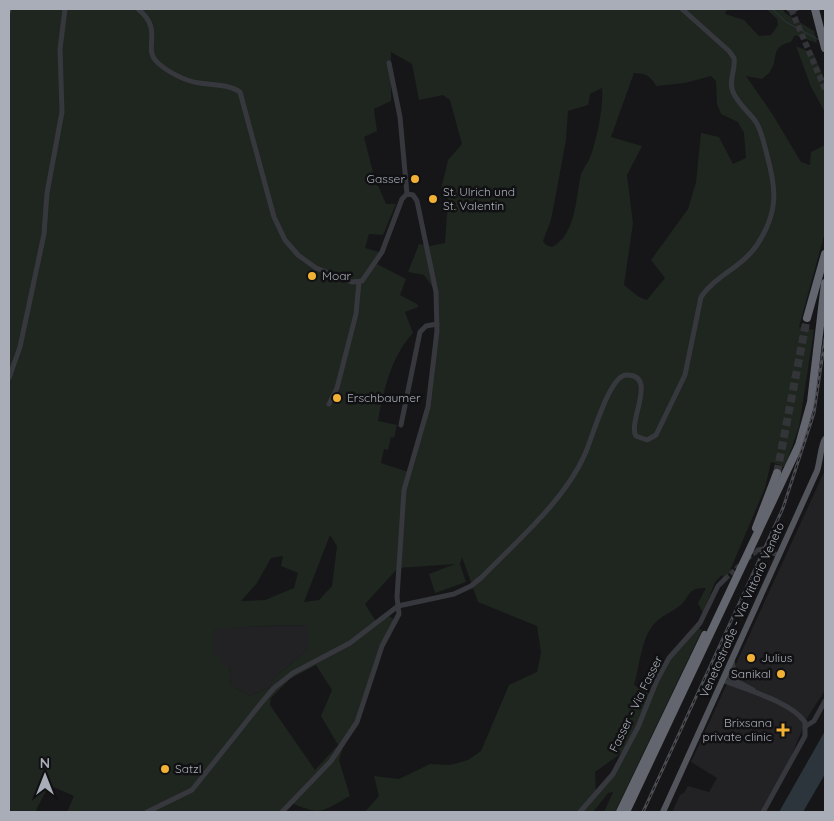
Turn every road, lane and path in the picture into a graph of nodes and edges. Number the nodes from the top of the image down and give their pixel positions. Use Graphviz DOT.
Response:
graph roads {
  1 [pos="65,9"];
  2 [pos="138,9"];
  3 [pos="682,9"];
  4 [pos="789,9"];
  5 [pos="796,9"];
  6 [pos="815,9"];
  7 [pos="820,9"];
  8 [pos="823,30"];
  9 [pos="825,48"];
  10 [pos="389,63"];
  11 [pos="407,194"];
  12 [pos="825,254"];
  13 [pos="358,282"];
  14 [pos="825,283"];
  15 [pos="807,318"];
  16 [pos="437,324"];
  17 [pos="9,378"];
  18 [pos="329,404"];
  19 [pos="401,424"];
  20 [pos="825,438"];
  21 [pos="824,452"];
  22 [pos="825,461"];
  23 [pos="817,471"];
  24 [pos="776,474"];
  25 [pos="758,550"];
  26 [pos="778,556"];
  27 [pos="725,579"];
  28 [pos="398,606"];
  29 [pos="732,659"];
  30 [pos="724,677"];
  31 [pos="742,682"];
  32 [pos="760,694"];
  33 [pos="825,701"];
  34 [pos="806,726"];
  35 [pos="146,812"];
  36 [pos="282,812"];
  37 [pos="580,812"];
  38 [pos="620,812"];
  39 [pos="626,812"];
  40 [pos="663,812"];
  41 [pos="763,812"];
  1 -- 17 [label="street"];
  2 -- 13 [label="street"];
  3 -- 28 [label="street"];
  4 -- 5 [label="street"];
  6 -- 8 [label="highway"];
  7 -- 8 [label="highway"];
  8 -- 9 [label="highway"];
  10 -- 11 [label="street"];
  11 -- 13 [label="street"];
  11 -- 16 [label="street"];
  12 -- 15 [label="highway"];
  13 -- 18 [label="street"];
  14 -- 39 [label="highway"];
  16 -- 19 [label="street"];
  16 -- 28 [label="street"];
  20 -- 21 [label="main road, Venetostraße - Via Vittorio Veneto"];
  21 -- 23 [label="main road, Venetostraße - Via Vittorio Veneto"];
  22 -- 23 [label="main road, Venetostraße - Via Vittorio Veneto"];
  23 -- 26 [label="main road, Venetostraße - Via Vittorio Veneto"];
  24 -- 38 [label="highway"];
  25 -- 26 [label="street"];
  26 -- 29 [label="main road, Venetostraße - Via Vittorio Veneto"];
  27 -- 37 [label="street, Fasser - Via Fasser"];
  28 -- 35 [label="street"];
  28 -- 36 [label="street"];
  29 -- 30 [label="main road, Venetostraße - Via Vittorio Veneto"];
  29 -- 31 [label="street"];
  30 -- 31 [label="street"];
  30 -- 32 [label="street"];
  30 -- 40 [label="main road, Venetostraße - Via Vittorio Veneto"];
  31 -- 32 [label="street"];
  32 -- 34 [label="street"];
  33 -- 34 [label="street"];
  34 -- 41 [label="street"];
}
